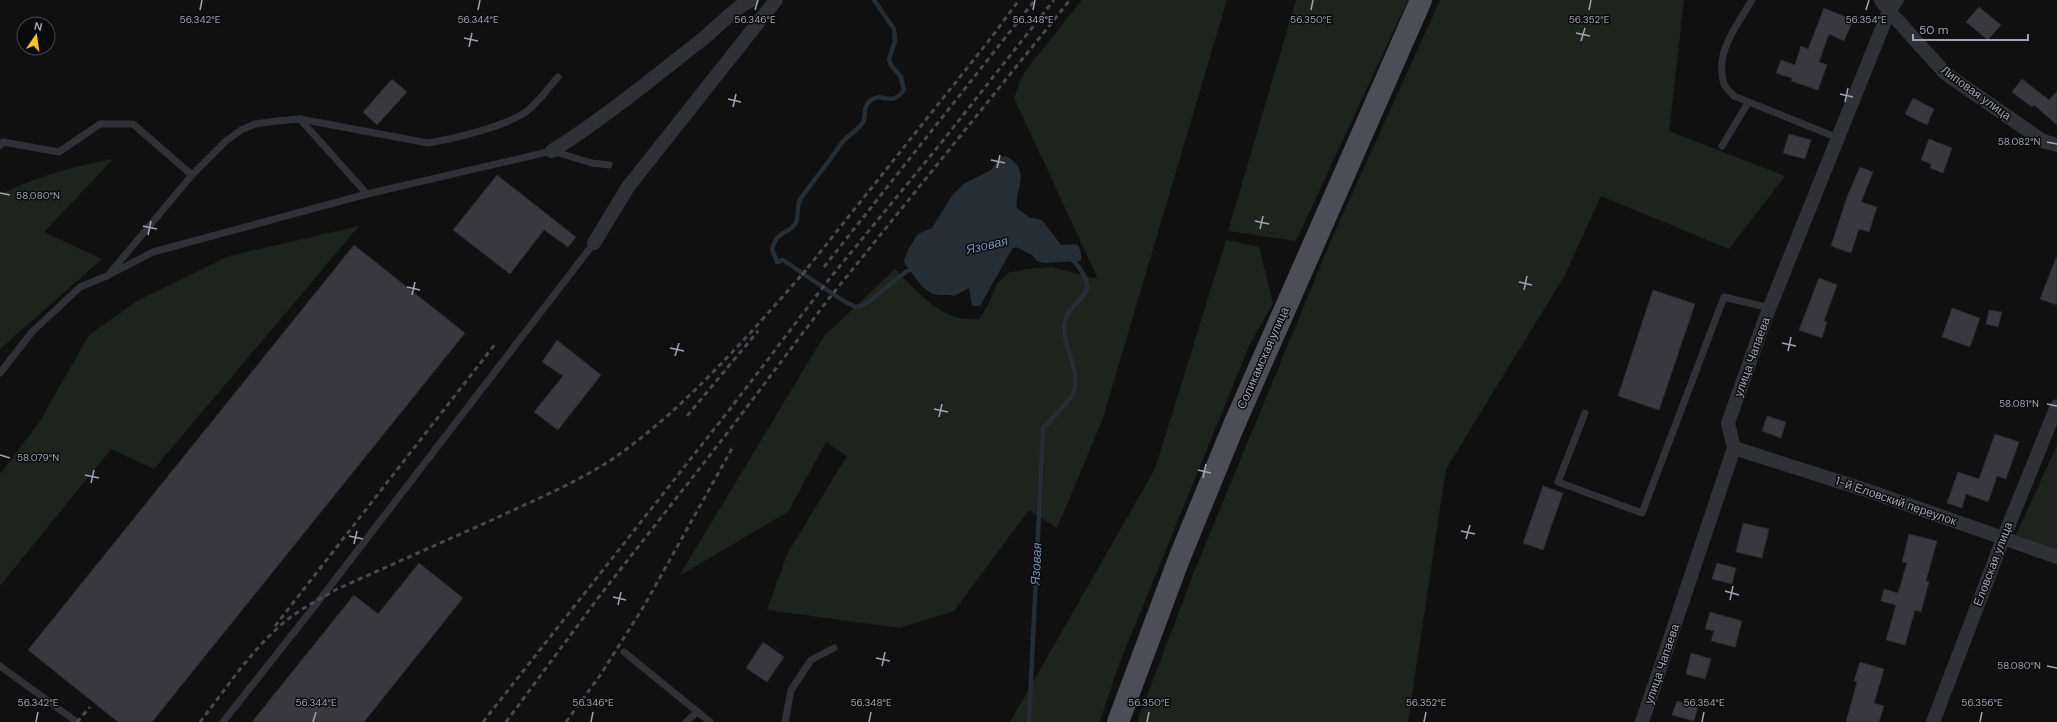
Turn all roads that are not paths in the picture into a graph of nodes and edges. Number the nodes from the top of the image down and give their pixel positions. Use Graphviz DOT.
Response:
graph roads {
  1 [pos="752,0"];
  2 [pos="776,0"];
  3 [pos="1421,0"];
  4 [pos="1752,0"];
  5 [pos="1889,4"];
  6 [pos="558,77"];
  7 [pos="1748,103"];
  8 [pos="300,119"];
  9 [pos="1838,138"];
  10 [pos="2057,145"];
  11 [pos="0,146"];
  12 [pos="1722,146"];
  13 [pos="552,151"];
  14 [pos="609,165"];
  15 [pos="192,175"];
  16 [pos="367,194"];
  17 [pos="594,243"];
  18 [pos="107,276"];
  19 [pos="1770,308"];
  20 [pos="0,374"];
  21 [pos="2057,406"];
  22 [pos="1585,413"];
  23 [pos="1734,448"];
  24 [pos="2002,539"];
  25 [pos="2057,557"];
  26 [pos="834,648"];
  27 [pos="624,652"];
  28 [pos="0,666"];
  29 [pos="697,712"];
  30 [pos="77,722"];
  31 [pos="223,722"];
  32 [pos="686,722"];
  33 [pos="710,722"];
  34 [pos="785,722"];
  35 [pos="1118,722"];
  36 [pos="1642,722"];
  37 [pos="1933,722"];
  1 -- 13 [label="street"];
  2 -- 17 [label="street"];
  3 -- 35 [label="main road, Соликамская улица"];
  4 -- 7 [label="lane"];
  5 -- 9 [label="street, улица Чапаева"];
  5 -- 10 [label="street, Липовая улица"];
  6 -- 8 [label="lane"];
  7 -- 9 [label="lane"];
  7 -- 12 [label="lane"];
  8 -- 15 [label="lane"];
  8 -- 16 [label="lane"];
  9 -- 19 [label="street, улица Чапаева"];
  11 -- 15 [label="lane"];
  13 -- 14 [label="lane"];
  13 -- 16 [label="lane"];
  15 -- 18 [label="lane"];
  16 -- 18 [label="lane"];
  17 -- 31 [label="lane"];
  18 -- 20 [label="lane"];
  19 -- 22 [label="lane"];
  19 -- 23 [label="street, улица Чапаева"];
  21 -- 24 [label="street, Еловская улица"];
  23 -- 24 [label="street, 1-й Еловский переулок"];
  23 -- 36 [label="street, улица Чапаева"];
  24 -- 25 [label="street, 1-й Еловский переулок"];
  24 -- 37 [label="street, Еловская улица"];
  26 -- 34 [label="lane"];
  27 -- 29 [label="lane"];
  28 -- 30 [label="lane"];
  29 -- 32 [label="lane"];
  29 -- 33 [label="lane"];
}
